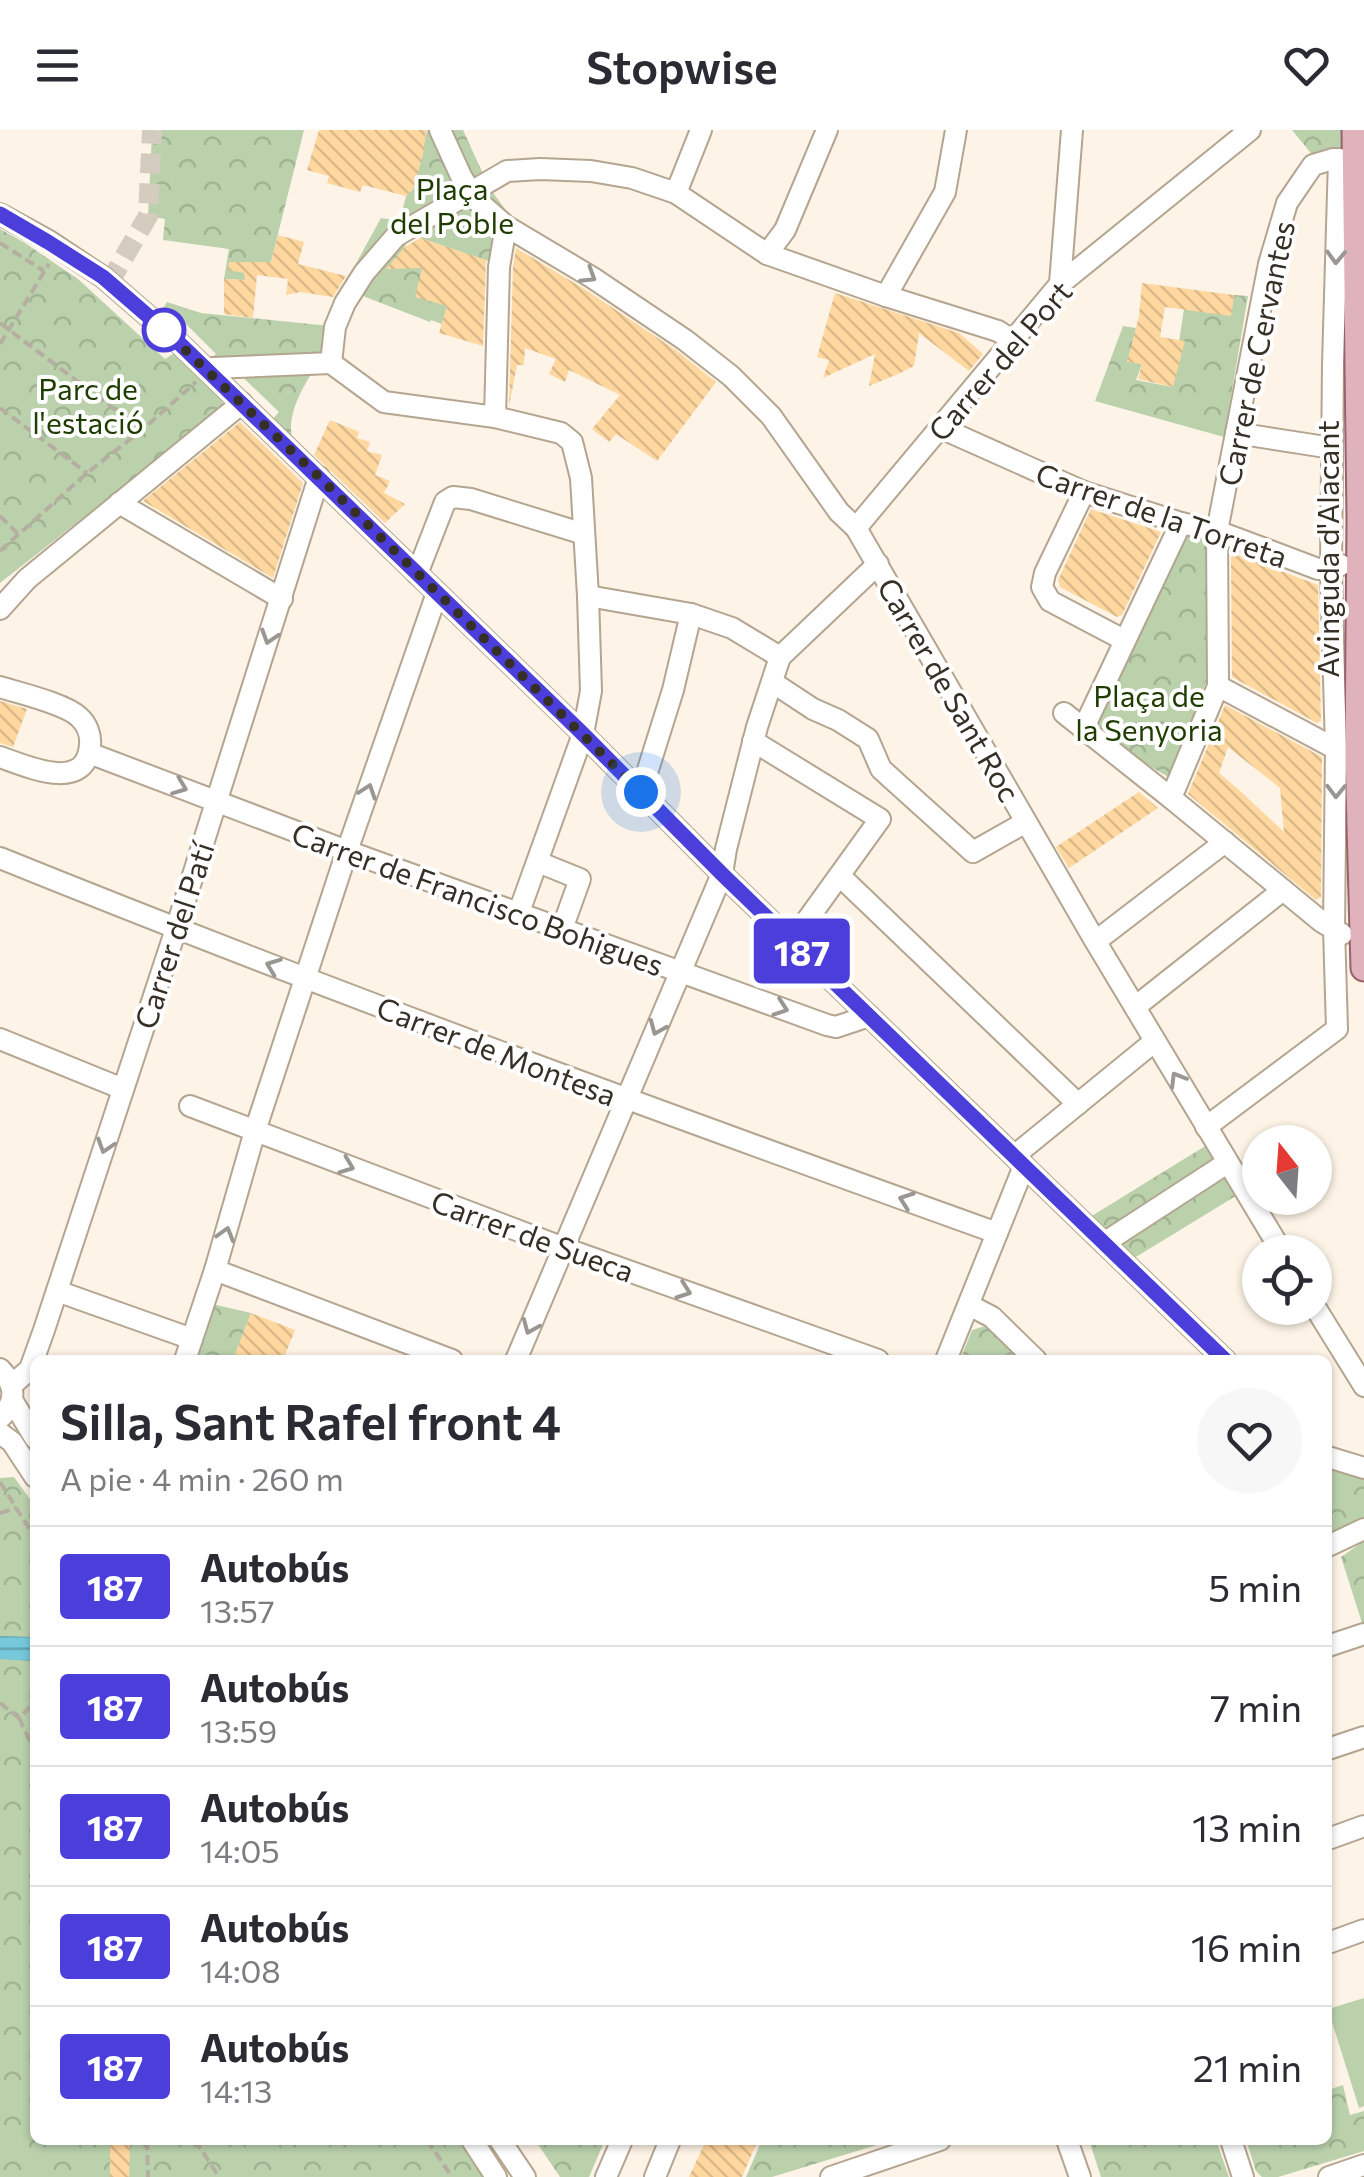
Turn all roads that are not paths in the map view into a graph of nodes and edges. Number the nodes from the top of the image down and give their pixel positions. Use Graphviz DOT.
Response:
graph roads {
  1 [pos="440,130"];
  2 [pos="701,130"];
  3 [pos="827,130"];
  4 [pos="956,130"];
  5 [pos="1072,130"];
  6 [pos="1355,130"];
  7 [pos="1245,132"];
  8 [pos="1348,160"];
  9 [pos="470,192"];
  10 [pos="676,193"];
  11 [pos="0,214"];
  12 [pos="506,226"];
  13 [pos="767,254"];
  14 [pos="1060,284"];
  15 [pos="886,296"];
  16 [pos="1013,341"];
  17 [pos="331,362"];
  18 [pos="206,373"];
  19 [pos="242,403"];
  20 [pos="495,417"];
  21 [pos="940,428"];
  22 [pos="1236,433"];
  23 [pos="1332,448"];
  24 [pos="319,477"];
  25 [pos="1084,492"];
  26 [pos="119,503"];
  27 [pos="1181,522"];
  28 [pos="856,528"];
  29 [pos="1217,531"];
  30 [pos="584,534"];
  31 [pos="1360,558"];
  32 [pos="878,564"];
  33 [pos="1331,569"];
  34 [pos="418,574"];
  35 [pos="436,593"];
  36 [pos="588,596"];
  37 [pos="282,600"];
  38 [pos="0,609"];
  39 [pos="691,614"];
  40 [pos="1124,640"];
  41 [pos="780,657"];
  42 [pos="772,682"];
  43 [pos="0,686"];
  44 [pos="1218,686"];
  45 [pos="1064,713"];
  46 [pos="1088,733"];
  47 [pos="583,734"];
  48 [pos="753,741"];
  49 [pos="1336,749"];
  50 [pos="89,753"];
  51 [pos="0,756"];
  52 [pos="641,792"];
  53 [pos="1172,798"];
  54 [pos="216,800"];
  55 [pos="1026,822"];
  56 [pos="1226,842"];
  57 [pos="348,851"];
  58 [pos="0,858"];
  59 [pos="538,862"];
  60 [pos="722,874"];
  61 [pos="840,876"];
  62 [pos="1283,890"];
  63 [pos="519,912"];
  64 [pos="562,928"];
  65 [pos="1334,928"];
  66 [pos="176,929"];
  67 [pos="792,941"];
  68 [pos="1096,941"];
  69 [pos="1363,947"];
  70 [pos="1364,968"];
  71 [pos="680,973"];
  72 [pos="306,978"];
  73 [pos="1135,1007"];
  74 [pos="870,1016"];
  75 [pos="0,1038"];
  76 [pos="1155,1041"];
  77 [pos="124,1089"];
  78 [pos="628,1100"];
  79 [pos="1078,1104"];
  80 [pos="190,1106"];
  81 [pos="1206,1127"];
  82 [pos="256,1131"];
  83 [pos="1019,1161"];
  84 [pos="1228,1162"];
  85 [pos="998,1234"];
  86 [pos="1272,1235"];
  87 [pos="1104,1243"];
  88 [pos="564,1248"];
  89 [pos="215,1270"];
  90 [pos="57,1291"];
  91 [pos="969,1305"];
  92 [pos="1326,1325"];
  93 [pos="192,1339"];
  94 [pos="35,1355"];
  95 [pos="187,1355"];
  96 [pos="439,1355"];
  97 [pos="518,1355"];
  98 [pos="864,1355"];
  99 [pos="948,1355"];
  100 [pos="1031,1355"];
  101 [pos="1220,1355"];
  102 [pos="30,1369"];
  103 [pos="1364,1386"];
  104 [pos="6,1393"];
  105 [pos="30,1430"];
  106 [pos="0,1433"];
  107 [pos="1332,1458"];
  108 [pos="1364,1468"];
  109 [pos="30,1469"];
  110 [pos="1364,1529"];
  111 [pos="1332,1544"];
  112 [pos="1364,1634"];
  113 [pos="1332,1645"];
  114 [pos="1364,1737"];
  115 [pos="1332,1748"];
  116 [pos="1364,1826"];
  117 [pos="1332,1837"];
  118 [pos="1364,1930"];
  119 [pos="1332,1942"];
  120 [pos="475,2145"];
  121 [pos="503,2145"];
  122 [pos="620,2145"];
  123 [pos="668,2145"];
  124 [pos="925,2145"];
  125 [pos="1069,2145"];
  126 [pos="1233,2145"];
  127 [pos="1364,2165"];
  128 [pos="496,2177"];
  129 [pos="524,2177"];
  130 [pos="606,2177"];
  131 [pos="655,2177"];
  132 [pos="831,2177"];
  133 [pos="1080,2177"];
  134 [pos="1243,2177"];
  135 [pos="1329,2177"];
  1 -- 9 [label="street"];
  2 -- 10 [label="street"];
  3 -- 13 [label="street"];
  4 -- 15 [label="street"];
  5 -- 14 [label="street"];
  6 -- 8 [label="main road, Avinguda d'Alacant"];
  7 -- 14 [label="street, Carrer del Port"];
  8 -- 22 [label="street, Carrer de Cervantes"];
  8 -- 23 [label="street, Avinguda d'Alacant, one-way"];
  8 -- 31 [label="main road, Avinguda d'Alacant"];
  9 -- 10 [label="street"];
  9 -- 12 [label="street"];
  9 -- 17 [label="street"];
  10 -- 13 [label="street"];
  11 -- 19 [label="street"];
  12 -- 20 [label="street"];
  12 -- 28 [label="street, Carrer de Sant Roc, one-way"];
  13 -- 15 [label="street"];
  14 -- 16 [label="street, Carrer del Port"];
  15 -- 16 [label="street"];
  16 -- 21 [label="street, Carrer del Port"];
  17 -- 18 [label="street"];
  17 -- 20 [label="street"];
  19 -- 24 [label="street"];
  19 -- 26 [label="street"];
  20 -- 30 [label="street"];
  21 -- 25 [label="street, Carrer de la Torreta"];
  21 -- 28 [label="street, Carrer del Port"];
  22 -- 23 [label="street"];
  22 -- 29 [label="street, Carrer de Cervantes"];
  23 -- 33 [label="street, Avinguda d'Alacant"];
  24 -- 34 [label="street"];
  24 -- 37 [label="street, Carrer del Patí"];
  25 -- 27 [label="street, Carrer de la Torreta"];
  25 -- 40 [label="street"];
  26 -- 37 [label="street"];
  26 -- 38 [label="street"];
  27 -- 29 [label="street, Carrer de la Torreta"];
  27 -- 40 [label="street"];
  28 -- 32 [label="street, Carrer de Sant Roc"];
  29 -- 33 [label="street, Carrer de la Torreta"];
  29 -- 44 [label="street"];
  30 -- 34 [label="street"];
  30 -- 36 [label="street"];
  31 -- 33 [label="street"];
  31 -- 69 [label="main road, Avinguda d'Alacant"];
  32 -- 41 [label="street"];
  32 -- 55 [label="street, Carrer de Sant Roc"];
  33 -- 49 [label="street, Avinguda d'Alacant"];
  34 -- 35 [label="street"];
  35 -- 47 [label="street"];
  57 -- 35 [label="street, one-way"];
  36 -- 39 [label="street"];
  36 -- 47 [label="street"];
  37 -- 54 [label="street, Carrer del Patí, one-way"];
  39 -- 41 [label="street"];
  39 -- 52 [label="street"];
  40 -- 46 [label="street"];
  41 -- 42 [label="street"];
  42 -- 48 [label="street"];
  42 -- 55 [label="street"];
  43 -- 50 [label="street"];
  44 -- 49 [label="street"];
  44 -- 53 [label="street"];
  45 -- 46 [label="street"];
  46 -- 53 [label="street"];
  47 -- 52 [label="street"];
  47 -- 59 [label="street"];
  48 -- 60 [label="street"];
  48 -- 61 [label="street"];
  49 -- 65 [label="street, Avinguda d'Alacant, one-way"];
  50 -- 51 [label="street"];
  50 -- 54 [label="street, Carrer de Francisco Bohigues, one-way"];
  52 -- 60 [label="street"];
  53 -- 56 [label="street"];
  54 -- 57 [label="street, Carrer de Francisco Bohigues"];
  54 -- 66 [label="street, Carrer del Patí"];
  55 -- 68 [label="street, Carrer de Sant Roc"];
  56 -- 62 [label="street"];
  56 -- 68 [label="street"];
  57 -- 63 [label="street, Carrer de Francisco Bohigues"];
  57 -- 72 [label="street"];
  58 -- 66 [label="street, Carrer de Montesa"];
  59 -- 63 [label="street"];
  59 -- 64 [label="street"];
  60 -- 67 [label="street"];
  60 -- 71 [label="street"];
  61 -- 67 [label="street"];
  61 -- 79 [label="street"];
  62 -- 65 [label="street"];
  62 -- 73 [label="street"];
  63 -- 64 [label="street, Carrer de Francisco Bohigues"];
  64 -- 71 [label="street, Carrer de Francisco Bohigues"];
  65 -- 69 [label="street"];
  65 -- 81 [label="street, Avinguda d'Alacant"];
  72 -- 66 [label="street, Carrer de Montesa, one-way"];
  66 -- 77 [label="street, Carrer del Patí"];
  67 -- 74 [label="street"];
  68 -- 73 [label="street, Carrer de Sant Roc"];
  69 -- 70 [label="main road, Avinguda d'Alacant"];
  71 -- 74 [label="street, Carrer de Francisco Bohigues, one-way"];
  71 -- 78 [label="street, one-way"];
  72 -- 78 [label="street, Carrer de Montesa"];
  72 -- 82 [label="street"];
  73 -- 76 [label="street, Carrer de Sant Roc"];
  74 -- 83 [label="street"];
  75 -- 77 [label="street"];
  76 -- 79 [label="street"];
  81 -- 76 [label="street, Carrer de Sant Roc, one-way"];
  77 -- 90 [label="street, Carrer del Patí, one-way"];
  85 -- 78 [label="street, Carrer de Montesa, one-way"];
  78 -- 88 [label="street"];
  79 -- 83 [label="street"];
  80 -- 82 [label="street, Carrer de Sueca"];
  81 -- 84 [label="street, Carrer de Sant Roc"];
  82 -- 88 [label="street, Carrer de Sueca, one-way"];
  89 -- 82 [label="street, one-way"];
  83 -- 85 [label="street"];
  83 -- 87 [label="street"];
  84 -- 86 [label="street, Carrer de Sant Roc"];
  84 -- 87 [label="street"];
  85 -- 91 [label="street"];
  87 -- 101 [label="street"];
  88 -- 97 [label="street, one-way"];
  88 -- 98 [label="street, Carrer de Sueca, one-way"];
  89 -- 93 [label="street"];
  89 -- 96 [label="street"];
  90 -- 93 [label="street"];
  90 -- 94 [label="street, Carrer del Patí"];
  91 -- 99 [label="street"];
  91 -- 100 [label="street"];
  92 -- 103 [label="street"];
  93 -- 95 [label="street"];
  102 -- 104 [label="street, Carrer del Patí"];
  104 -- 105 [label="street"];
  106 -- 109 [label="street"];
  107 -- 108 [label="street"];
  110 -- 111 [label="street"];
  112 -- 113 [label="street"];
  114 -- 115 [label="street"];
  116 -- 117 [label="street"];
  118 -- 119 [label="street"];
  120 -- 128 [label="street"];
  121 -- 129 [label="street"];
  122 -- 130 [label="street"];
  123 -- 131 [label="street"];
  124 -- 132 [label="street"];
  125 -- 133 [label="street"];
  126 -- 134 [label="street"];
  127 -- 135 [label="street"];
}
